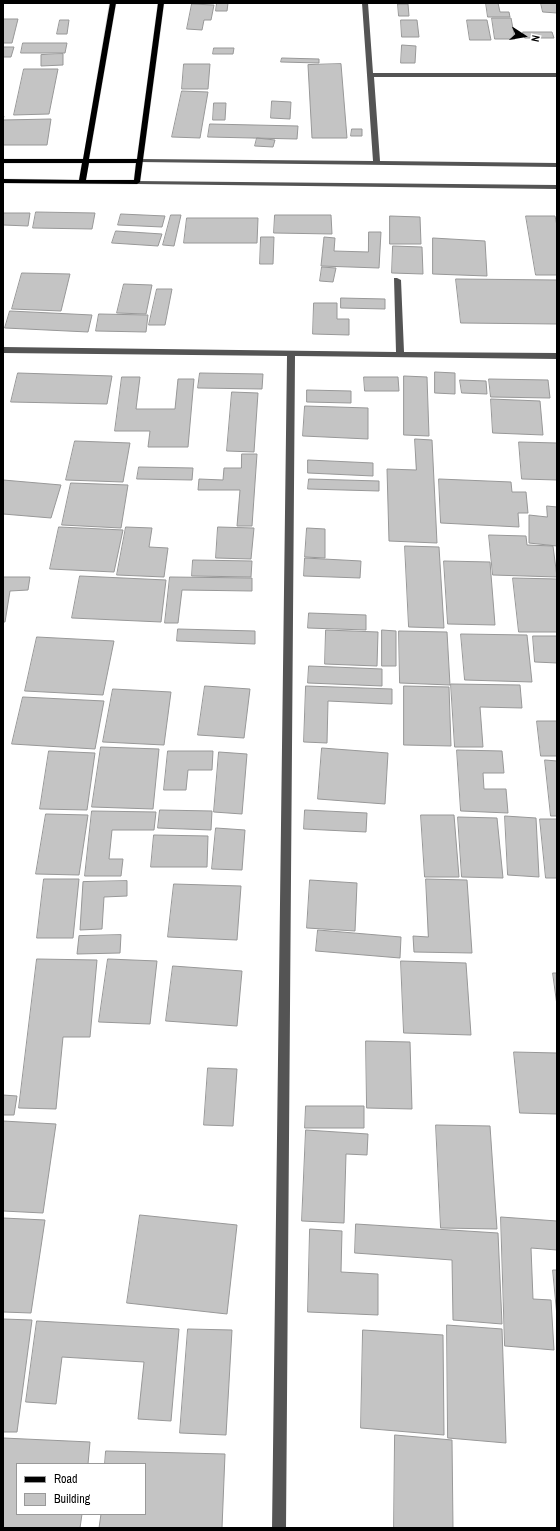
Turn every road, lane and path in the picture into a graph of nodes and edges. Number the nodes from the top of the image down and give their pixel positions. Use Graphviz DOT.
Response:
graph roads {
  1 [pos="113,3"];
  2 [pos="161,3"];
  3 [pos="365,3"];
  4 [pos="370,75"];
  5 [pos="557,76"];
  6 [pos="3,161"];
  7 [pos="86,161"];
  8 [pos="140,161"];
  9 [pos="377,164"];
  10 [pos="557,165"];
  11 [pos="3,181"];
  12 [pos="82,182"];
  13 [pos="137,182"];
  14 [pos="557,187"];
  15 [pos="398,280"];
  16 [pos="3,350"];
  17 [pos="291,353"];
  18 [pos="400,355"];
  19 [pos="557,356"];
  20 [pos="279,1528"];
  1 -- 7 [label="main road"];
  2 -- 8 [label="main road"];
  3 -- 4 [label="street"];
  4 -- 5 [label="street"];
  4 -- 9 [label="street"];
  6 -- 7 [label="main road"];
  7 -- 8 [label="main road"];
  7 -- 12 [label="main road"];
  8 -- 9 [label="street"];
  8 -- 13 [label="main road"];
  9 -- 10 [label="street"];
  11 -- 12 [label="main road"];
  12 -- 13 [label="main road"];
  13 -- 14 [label="street"];
  15 -- 18 [label="street"];
  16 -- 17 [label="street"];
  17 -- 18 [label="street"];
  17 -- 20 [label="street"];
  18 -- 19 [label="street"];
}
